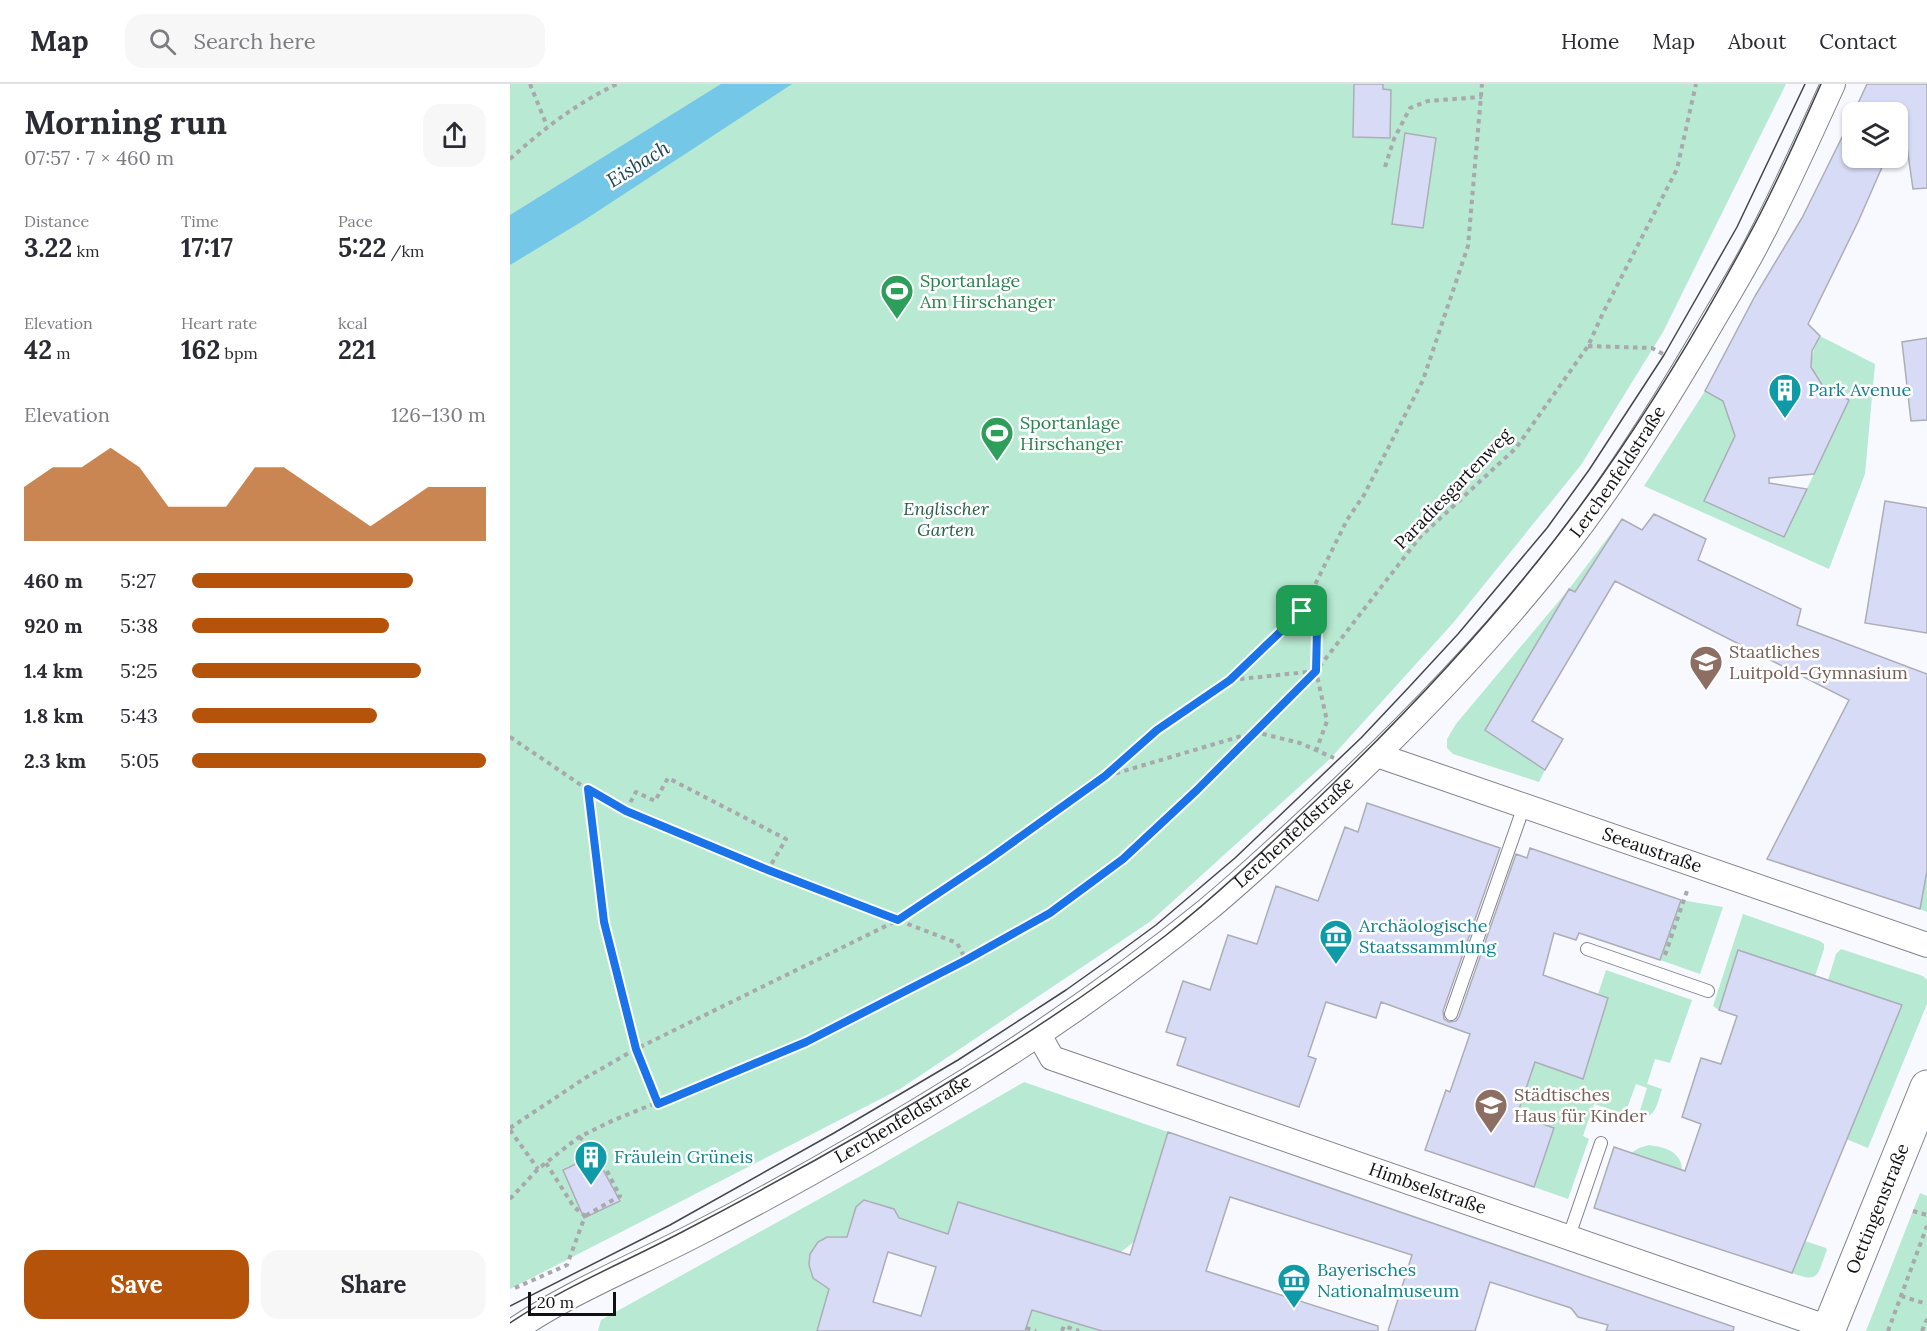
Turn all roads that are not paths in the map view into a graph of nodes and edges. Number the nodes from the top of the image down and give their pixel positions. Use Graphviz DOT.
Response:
graph roads {
  1 [pos="1833,84"];
  2 [pos="1377,755"];
  3 [pos="1524,806"];
  4 [pos="1927,945"];
  5 [pos="1587,950"];
  6 [pos="1708,991"];
  7 [pos="1451,1014"];
  8 [pos="1039,1035"];
  9 [pos="1927,1087"];
  10 [pos="1601,1143"];
  11 [pos="1569,1236"];
  12 [pos="1829,1329"];
  13 [pos="513,1331"];
  1 -- 2 [label="street, Lerchenfeldstraße"];
  2 -- 3 [label="street, Seeaustraße"];
  2 -- 8 [label="street, Lerchenfeldstraße"];
  3 -- 4 [label="street, Seeaustraße"];
  3 -- 7 [label="lane"];
  5 -- 6 [label="lane"];
  8 -- 11 [label="street, Himbselstraße"];
  8 -- 13 [label="street, Lerchenfeldstraße"];
  9 -- 12 [label="main road, Oettingenstraße"];
  10 -- 11 [label="lane"];
  11 -- 12 [label="street, Himbselstraße"];
}
